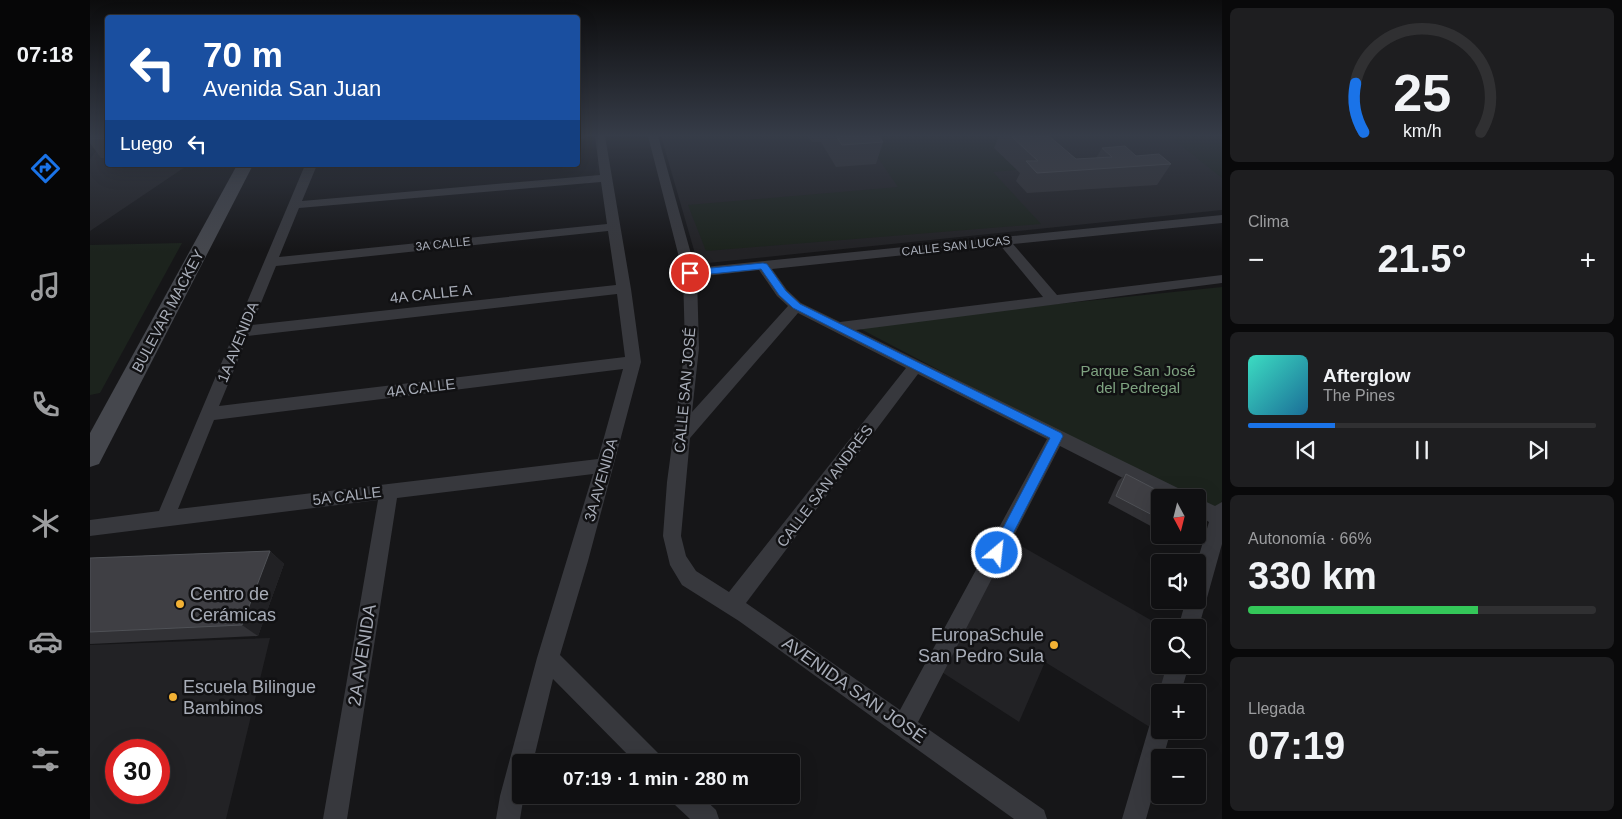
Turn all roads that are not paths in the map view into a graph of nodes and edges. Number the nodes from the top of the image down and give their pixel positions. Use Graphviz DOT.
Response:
graph roads {
  1 [pos="240,174"];
  2 [pos="307,174"];
  3 [pos="605,174"];
  4 [pos="663,174"];
  5 [pos="606,178"];
  6 [pos="295,205"];
  7 [pos="1222,219"];
  8 [pos="614,227"];
  9 [pos="1003,241"];
  10 [pos="271,262"];
  11 [pos="763,266"];
  12 [pos="690,273"];
  13 [pos="1222,279"];
  14 [pos="624,289"];
  15 [pos="1054,301"];
  16 [pos="796,306"];
  17 [pos="839,327"];
  18 [pos="242,331"];
  19 [pos="633,362"];
  20 [pos="916,366"];
  21 [pos="208,414"];
  22 [pos="682,434"];
  23 [pos="1057,436"];
  24 [pos="90,457"];
  25 [pos="605,465"];
  26 [pos="1162,489"];
  27 [pos="389,491"];
  28 [pos="1206,509"];
  29 [pos="1221,515"];
  30 [pos="165,518"];
  31 [pos="90,528"];
  32 [pos="677,559"];
  33 [pos="1206,567"];
  34 [pos="732,605"];
  35 [pos="548,658"];
  36 [pos="904,726"];
  37 [pos="1157,739"];
  38 [pos="643,754"];
  39 [pos="693,804"];
  40 [pos="335,819"];
  41 [pos="508,819"];
  42 [pos="707,819"];
  43 [pos="1035,819"];
  44 [pos="1134,819"];
  1 -- 24 [label="main road, BULEVAR MACKEY"];
  2 -- 6 [label="street, 1A AVENIDA"];
  3 -- 5 [label="street, 3A AVENIDA"];
  4 -- 12 [label="street, CALLE SAN JOSÉ"];
  5 -- 6 [label="street"];
  5 -- 8 [label="street, 3A AVENIDA"];
  6 -- 10 [label="street, 1A AVENIDA"];
  7 -- 9 [label="street, CALLE SAN LUCAS"];
  8 -- 10 [label="street, 3A CALLE"];
  8 -- 14 [label="street, 3A AVENIDA"];
  9 -- 11 [label="street, CALLE SAN LUCAS"];
  9 -- 15 [label="street"];
  10 -- 18 [label="street, 1A AVENIDA"];
  11 -- 12 [label="street, CALLE SAN LUCAS"];
  11 -- 16 [label="street"];
  12 -- 22 [label="street, CALLE SAN JOSÉ"];
  13 -- 15 [label="street"];
  14 -- 18 [label="street, 4A CALLE A"];
  14 -- 19 [label="street, 3A AVENIDA"];
  15 -- 17 [label="street"];
  16 -- 17 [label="street"];
  16 -- 22 [label="street"];
  17 -- 20 [label="street"];
  18 -- 21 [label="street, 1A AVENIDA"];
  19 -- 21 [label="street, 4A CALLE"];
  19 -- 25 [label="street, 3A AVENIDA"];
  20 -- 23 [label="street"];
  20 -- 34 [label="street, CALLE SAN ANDRÉS"];
  21 -- 30 [label="street, 1A AVENIDA"];
  22 -- 32 [label="street, CALLE SAN JOSÉ"];
  23 -- 26 [label="street"];
  23 -- 36 [label="street"];
  25 -- 27 [label="street, 5A CALLE"];
  25 -- 35 [label="street, 3A AVENIDA"];
  27 -- 30 [label="street, 5A CALLE"];
  27 -- 40 [label="street, 2A AVENIDA"];
  28 -- 29 [label="street"];
  29 -- 33 [label="street"];
  30 -- 31 [label="street, 5A CALLE"];
  32 -- 34 [label="street, AVENIDA SAN JOSÉ"];
  34 -- 36 [label="street, AVENIDA SAN JOSÉ"];
  35 -- 38 [label="street"];
  35 -- 41 [label="street, 3A AVENIDA"];
  36 -- 43 [label="street, AVENIDA SAN JOSÉ"];
  37 -- 44 [label="street"];
  39 -- 42 [label="street"];
}
